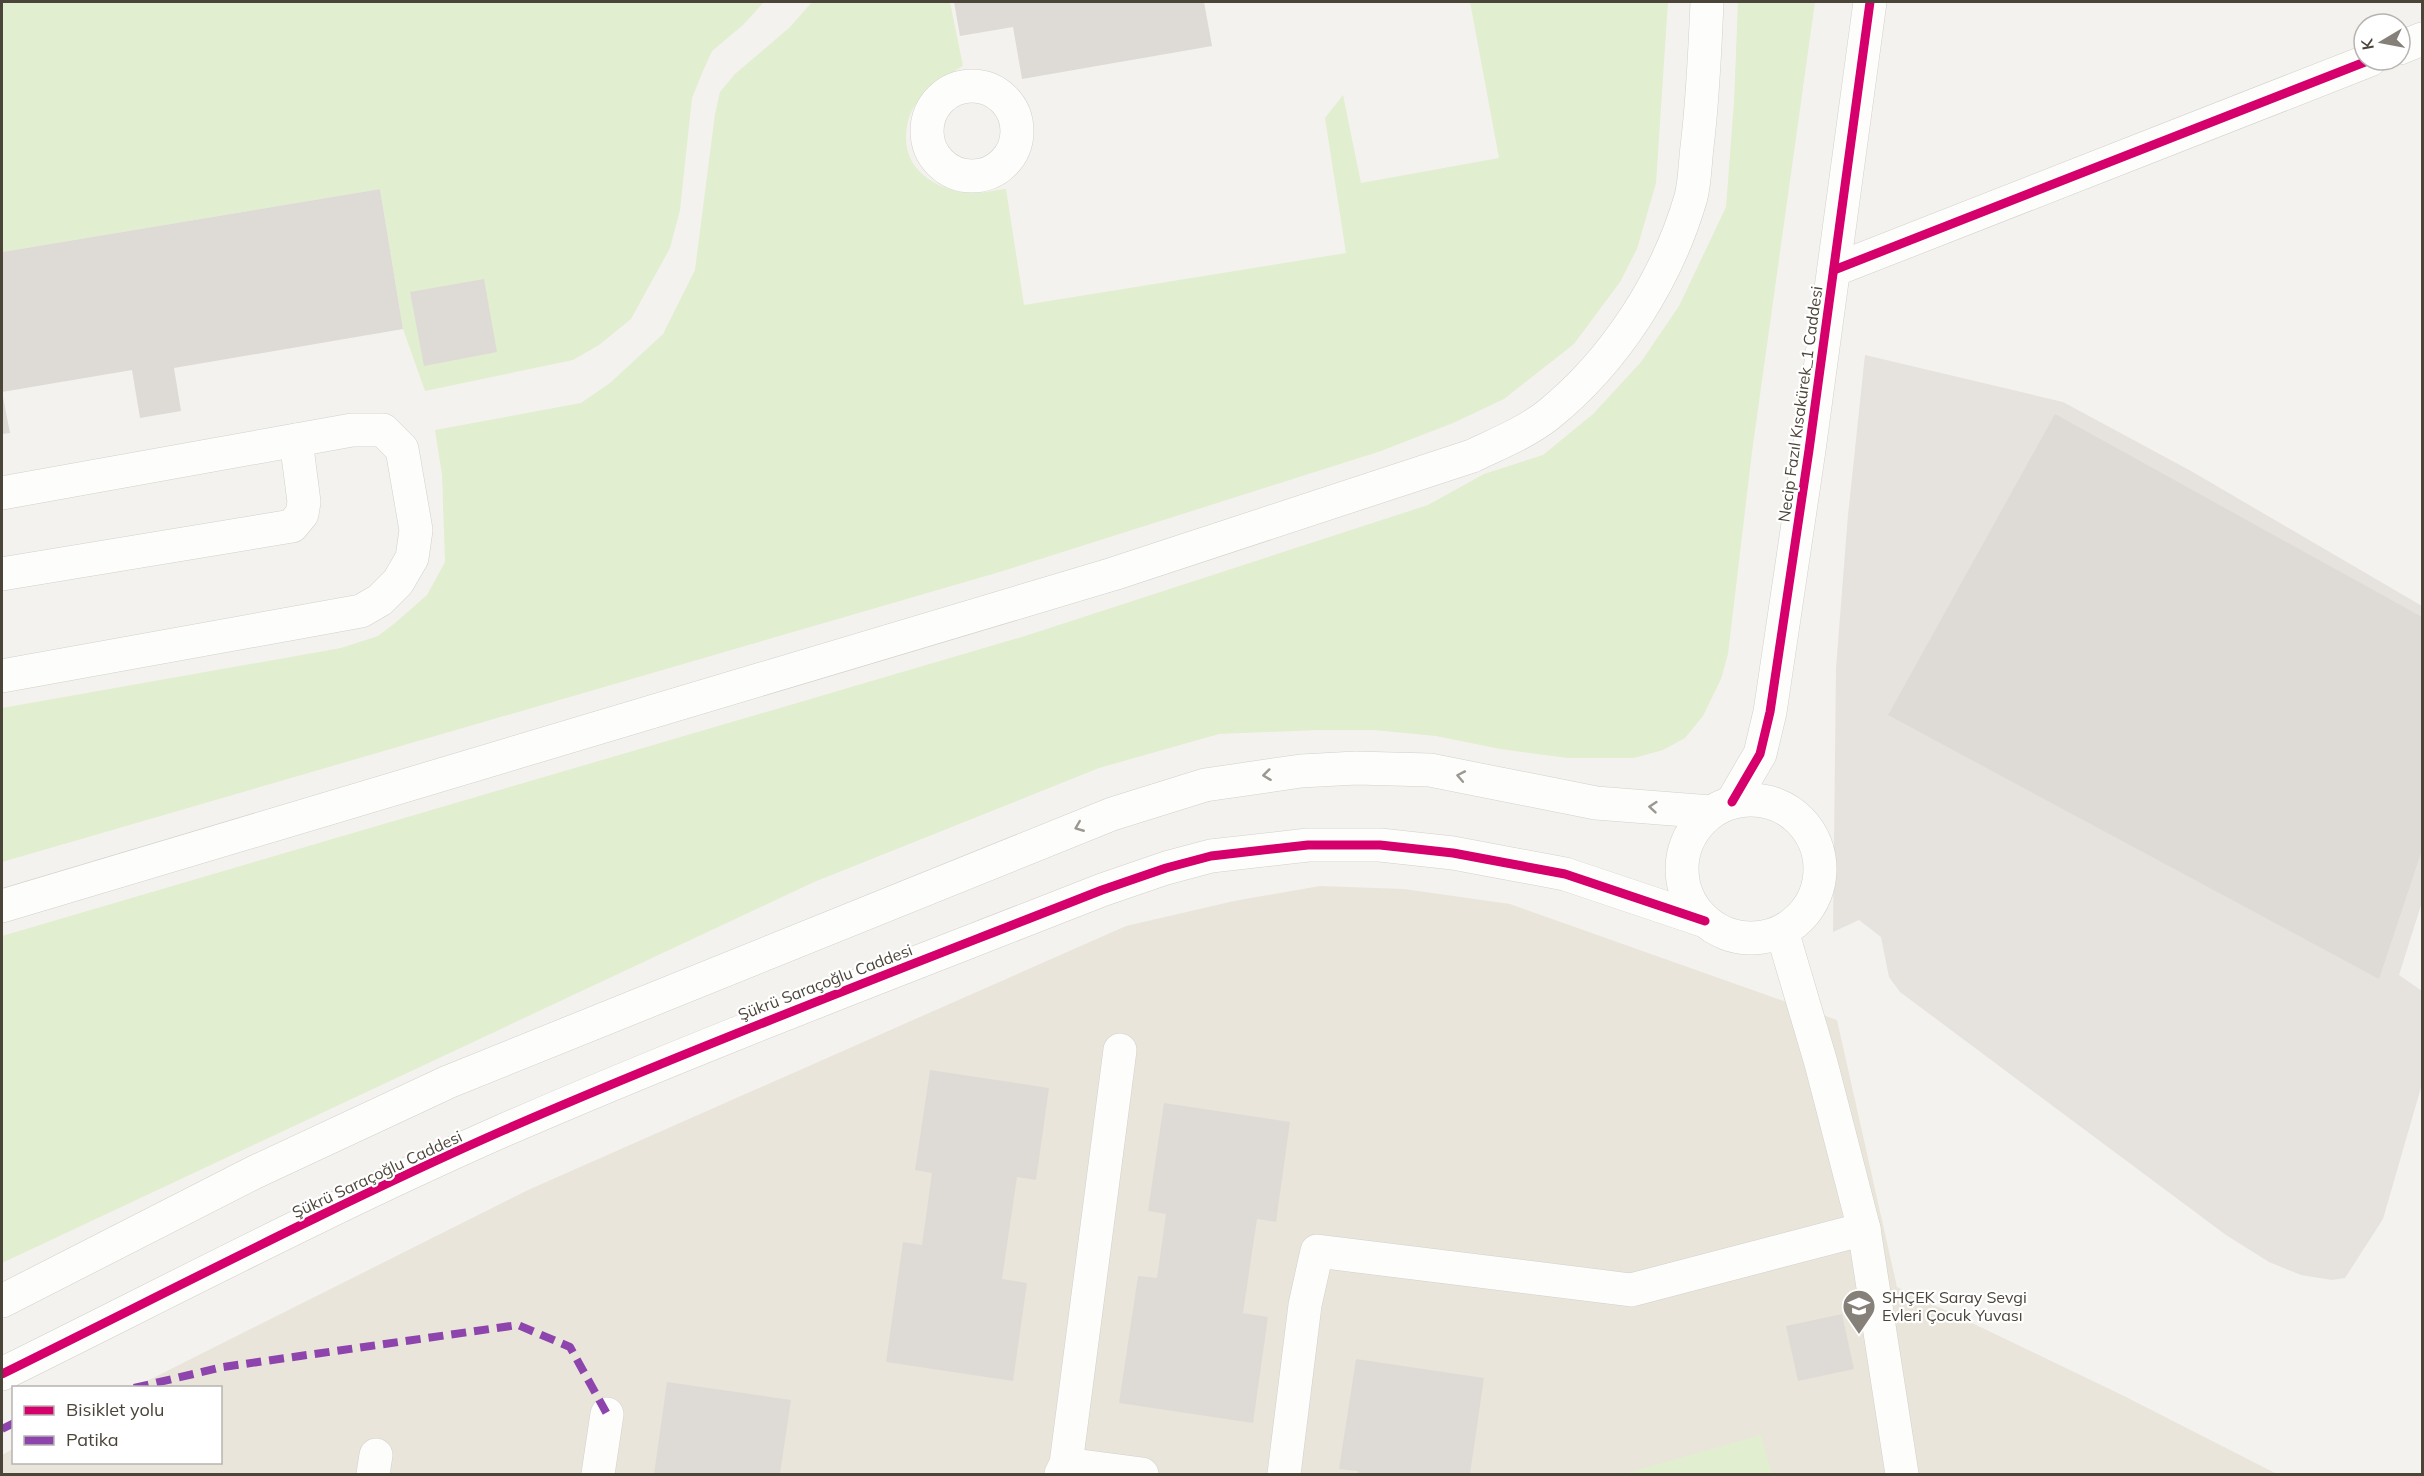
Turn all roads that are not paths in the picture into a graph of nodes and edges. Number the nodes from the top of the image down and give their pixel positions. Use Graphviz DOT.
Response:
graph roads {
  1 [pos="1707,2"];
  2 [pos="1870,2"];
  3 [pos="2352,67"];
  4 [pos="1834,270"];
  5 [pos="296,440"];
  6 [pos="2,493"];
  7 [pos="2,574"];
  8 [pos="2,676"];
  9 [pos="1722,807"];
  10 [pos="2,906"];
  11 [pos="1705,921"];
  12 [pos="1782,931"];
  13 [pos="1120,1050"];
  14 [pos="1864,1229"];
  15 [pos="2,1301"];
  16 [pos="2,1374"];
  17 [pos="607,1414"];
  18 [pos="1063,1469"];
  19 [pos="598,1474"];
  20 [pos="1142,1474"];
  21 [pos="1284,1474"];
  22 [pos="1902,1474"];
  1 -- 10 [label="street"];
  2 -- 4 [label="street, Necip Fazıl Kısakürek_1 Caddesi"];
  3 -- 4 [label="street"];
  4 -- 9 [label="street, Necip Fazıl Kısakürek_1 Caddesi"];
  5 -- 6 [label="street"];
  5 -- 7 [label="street"];
  5 -- 8 [label="street"];
  9 -- 11 [label="street, Şükrü Saraçoğlu Caddesi"];
  9 -- 12 [label="street, Şükrü Saraçoğlu Caddesi"];
  9 -- 15 [label="street, one-way"];
  11 -- 12 [label="street, Şükrü Saraçoğlu Caddesi"];
  11 -- 16 [label="street, Şükrü Saraçoğlu Caddesi"];
  12 -- 14 [label="street"];
  13 -- 18 [label="street"];
  14 -- 21 [label="street"];
  14 -- 22 [label="street"];
  17 -- 19 [label="street"];
  18 -- 20 [label="street"];
}
